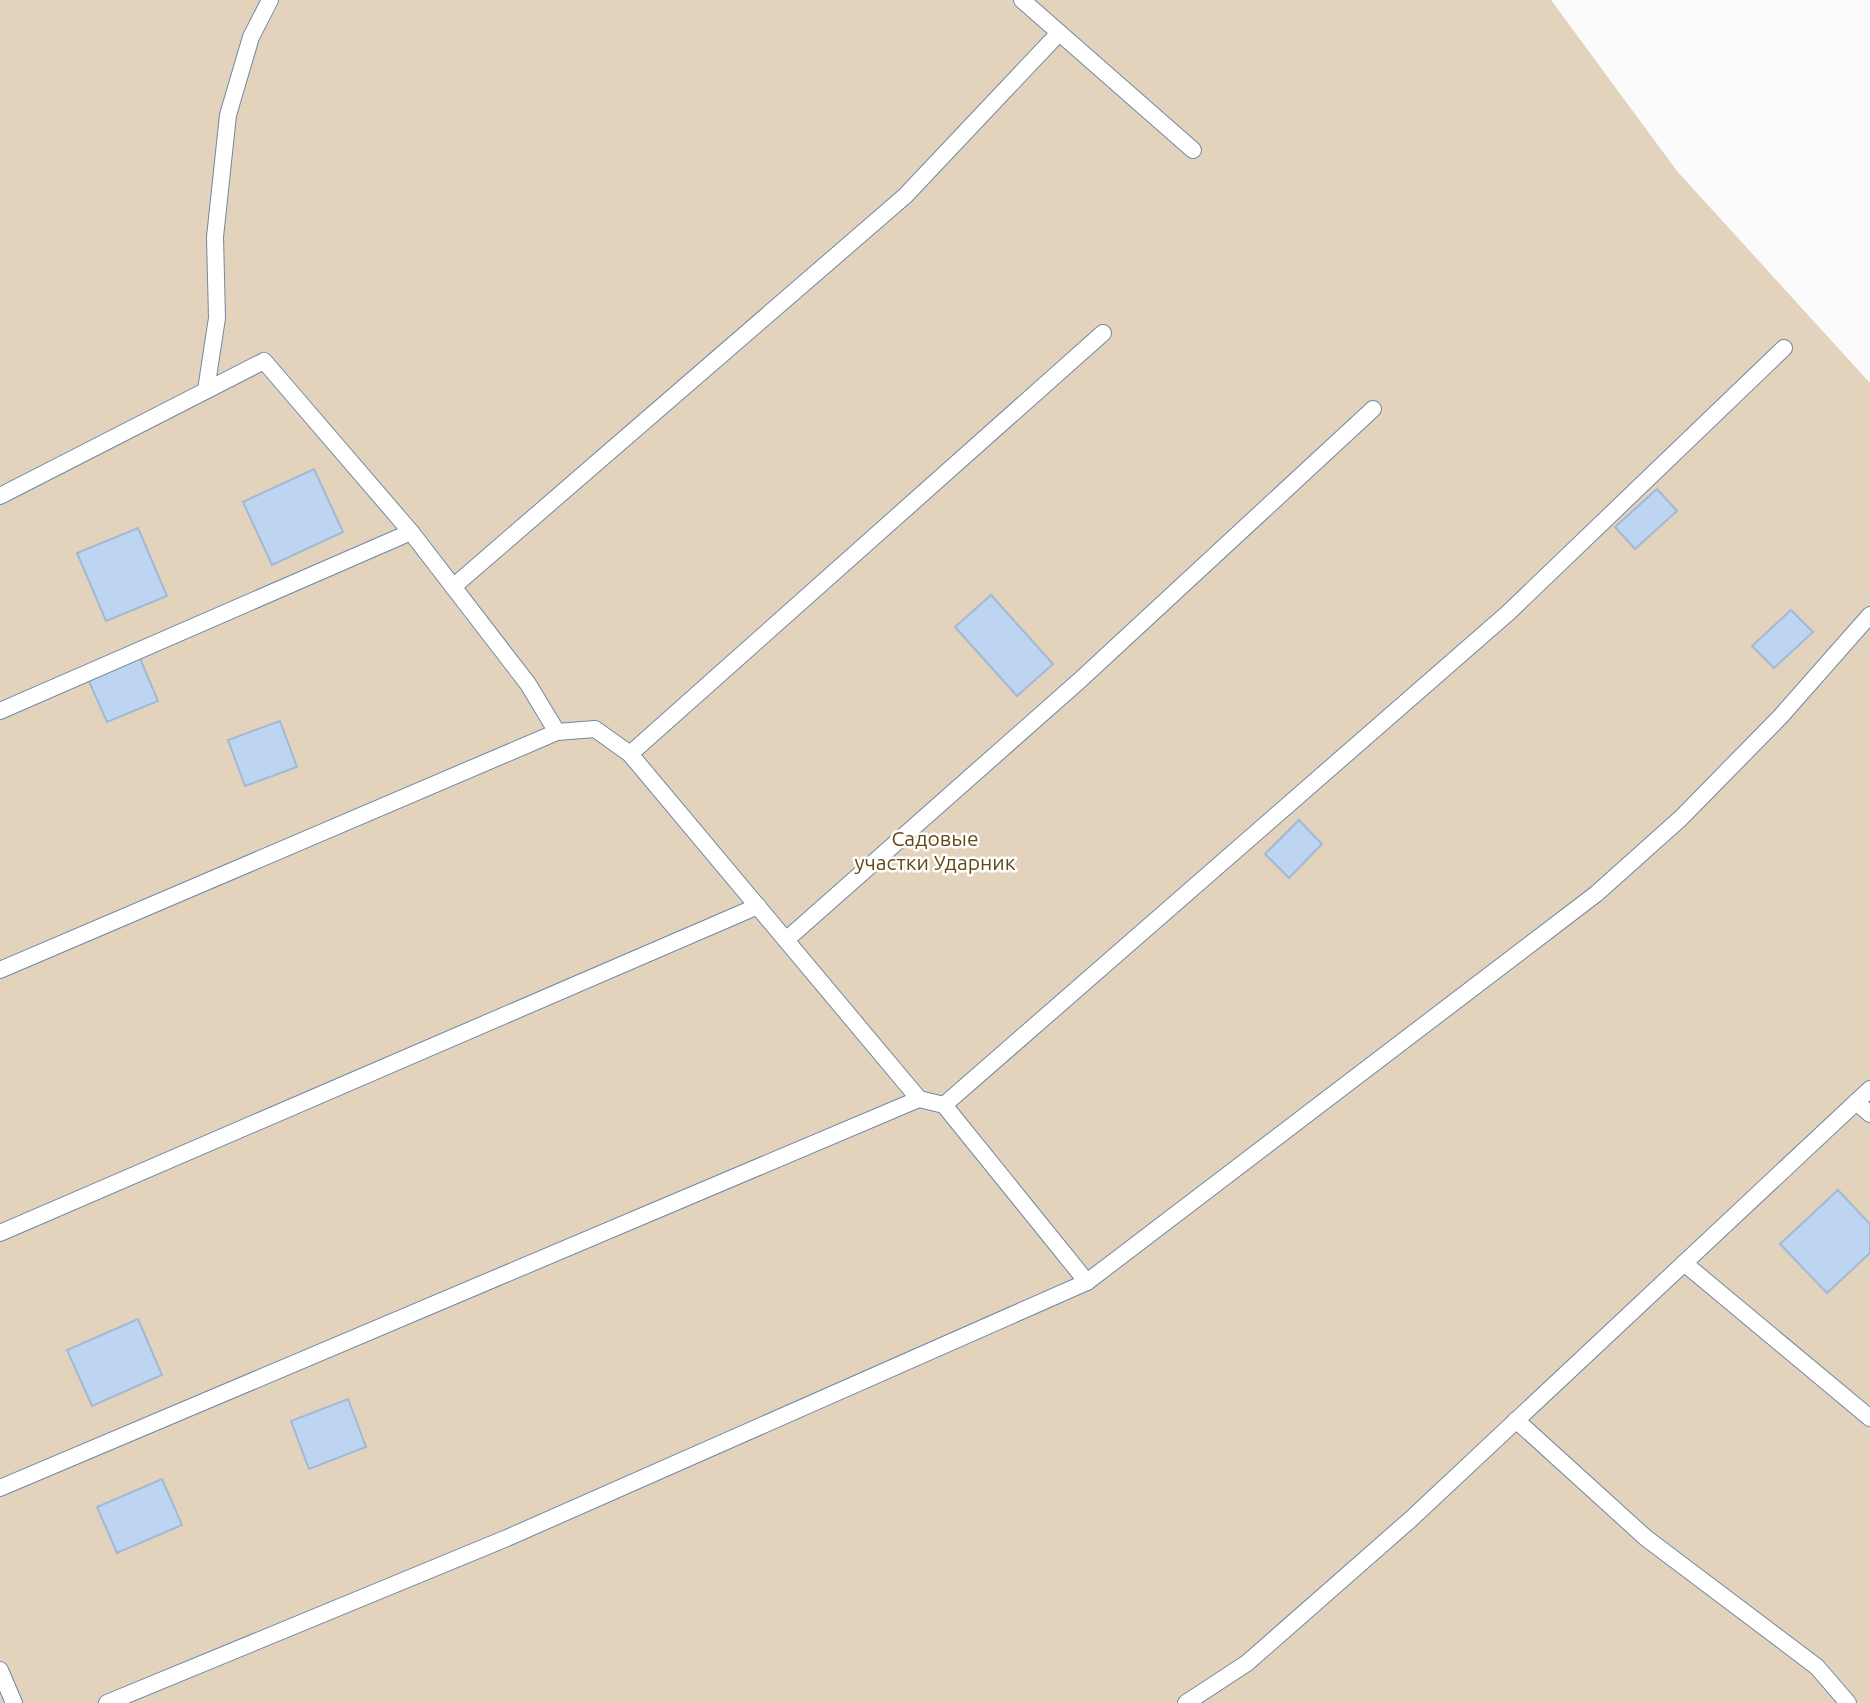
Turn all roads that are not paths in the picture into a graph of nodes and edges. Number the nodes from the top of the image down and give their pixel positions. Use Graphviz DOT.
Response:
graph roads {
  1 [pos="270,0"];
  2 [pos="1021,0"];
  3 [pos="1059,33"];
  4 [pos="1193,150"];
  5 [pos="1103,333"];
  6 [pos="1784,348"];
  7 [pos="206,390"];
  8 [pos="1373,410"];
  9 [pos="0,495"];
  10 [pos="411,532"];
  11 [pos="453,587"];
  12 [pos="1870,615"];
  13 [pos="0,711"];
  14 [pos="557,732"];
  15 [pos="630,754"];
  16 [pos="758,906"];
  17 [pos="786,940"];
  18 [pos="0,970"];
  19 [pos="1870,1089"];
  20 [pos="919,1099"];
  21 [pos="1856,1102"];
  22 [pos="944,1105"];
  23 [pos="1870,1114"];
  24 [pos="0,1233"];
  25 [pos="1684,1263"];
  26 [pos="1087,1282"];
  27 [pos="1870,1418"];
  28 [pos="1516,1420"];
  29 [pos="0,1488"];
  30 [pos="0,1670"];
  31 [pos="14,1703"];
  32 [pos="107,1703"];
  33 [pos="1186,1703"];
  34 [pos="1848,1703"];
  1 -- 7 [label="lane"];
  2 -- 3 [label="lane"];
  3 -- 4 [label="lane"];
  3 -- 11 [label="lane"];
  5 -- 15 [label="lane"];
  6 -- 22 [label="lane"];
  7 -- 9 [label="lane"];
  7 -- 10 [label="lane"];
  8 -- 17 [label="lane"];
  10 -- 11 [label="lane"];
  10 -- 13 [label="lane"];
  11 -- 14 [label="lane"];
  12 -- 26 [label="lane"];
  14 -- 15 [label="lane"];
  14 -- 18 [label="lane"];
  15 -- 16 [label="lane"];
  16 -- 17 [label="lane"];
  16 -- 24 [label="lane"];
  17 -- 20 [label="lane"];
  19 -- 21 [label="lane"];
  20 -- 22 [label="lane"];
  20 -- 29 [label="lane"];
  21 -- 23 [label="lane"];
  21 -- 25 [label="lane"];
  22 -- 26 [label="lane"];
  25 -- 27 [label="lane"];
  25 -- 28 [label="lane"];
  26 -- 32 [label="lane"];
  28 -- 33 [label="lane"];
  28 -- 34 [label="lane"];
  30 -- 31 [label="lane"];
}
